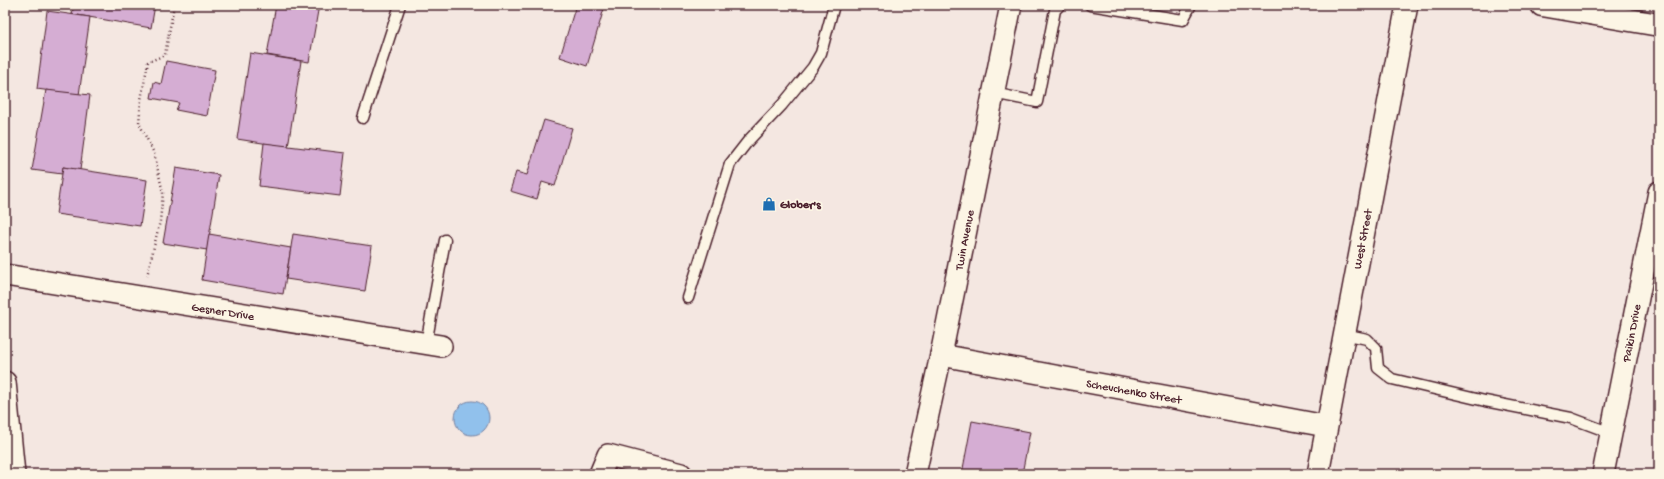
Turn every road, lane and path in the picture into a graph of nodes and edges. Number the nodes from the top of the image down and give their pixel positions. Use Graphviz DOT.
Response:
graph roads {
  1 [pos="174,5"];
  2 [pos="400,5"];
  3 [pos="834,5"];
  4 [pos="1011,5"];
  5 [pos="1060,5"];
  6 [pos="1090,5"];
  7 [pos="1192,5"];
  8 [pos="1407,5"];
  9 [pos="1542,5"];
  10 [pos="1659,25"];
  11 [pos="993,93"];
  12 [pos="363,118"];
  13 [pos="1659,192"];
  14 [pos="445,240"];
  15 [pos="5,275"];
  16 [pos="141,298"];
  17 [pos="688,298"];
  18 [pos="1344,334"];
  19 [pos="434,345"];
  20 [pos="941,355"];
  21 [pos="5,382"];
  22 [pos="1326,426"];
  23 [pos="1611,432"];
  24 [pos="14,474"];
  25 [pos="600,474"];
  26 [pos="681,474"];
  27 [pos="915,474"];
  28 [pos="1318,474"];
  29 [pos="1603,474"];
  1 -- 16 [label="path"];
  2 -- 12 [label="lane"];
  3 -- 17 [label="lane"];
  4 -- 11 [label="street, Twin Avenue"];
  5 -- 11 [label="lane"];
  6 -- 7 [label="lane"];
  8 -- 18 [label="street, West Street"];
  9 -- 10 [label="street"];
  11 -- 20 [label="street, Twin Avenue"];
  13 -- 23 [label="street, Paikin Drive"];
  14 -- 19 [label="lane"];
  15 -- 16 [label="street, Gesner Drive"];
  16 -- 19 [label="street, Gesner Drive"];
  18 -- 22 [label="street, West Street"];
  18 -- 23 [label="lane"];
  20 -- 22 [label="street, Schevchenko Street"];
  20 -- 27 [label="street, Twin Avenue"];
  21 -- 24 [label="street"];
  22 -- 28 [label="street, West Street"];
  23 -- 29 [label="street, Paikin Drive"];
  25 -- 26 [label="street"];
}
